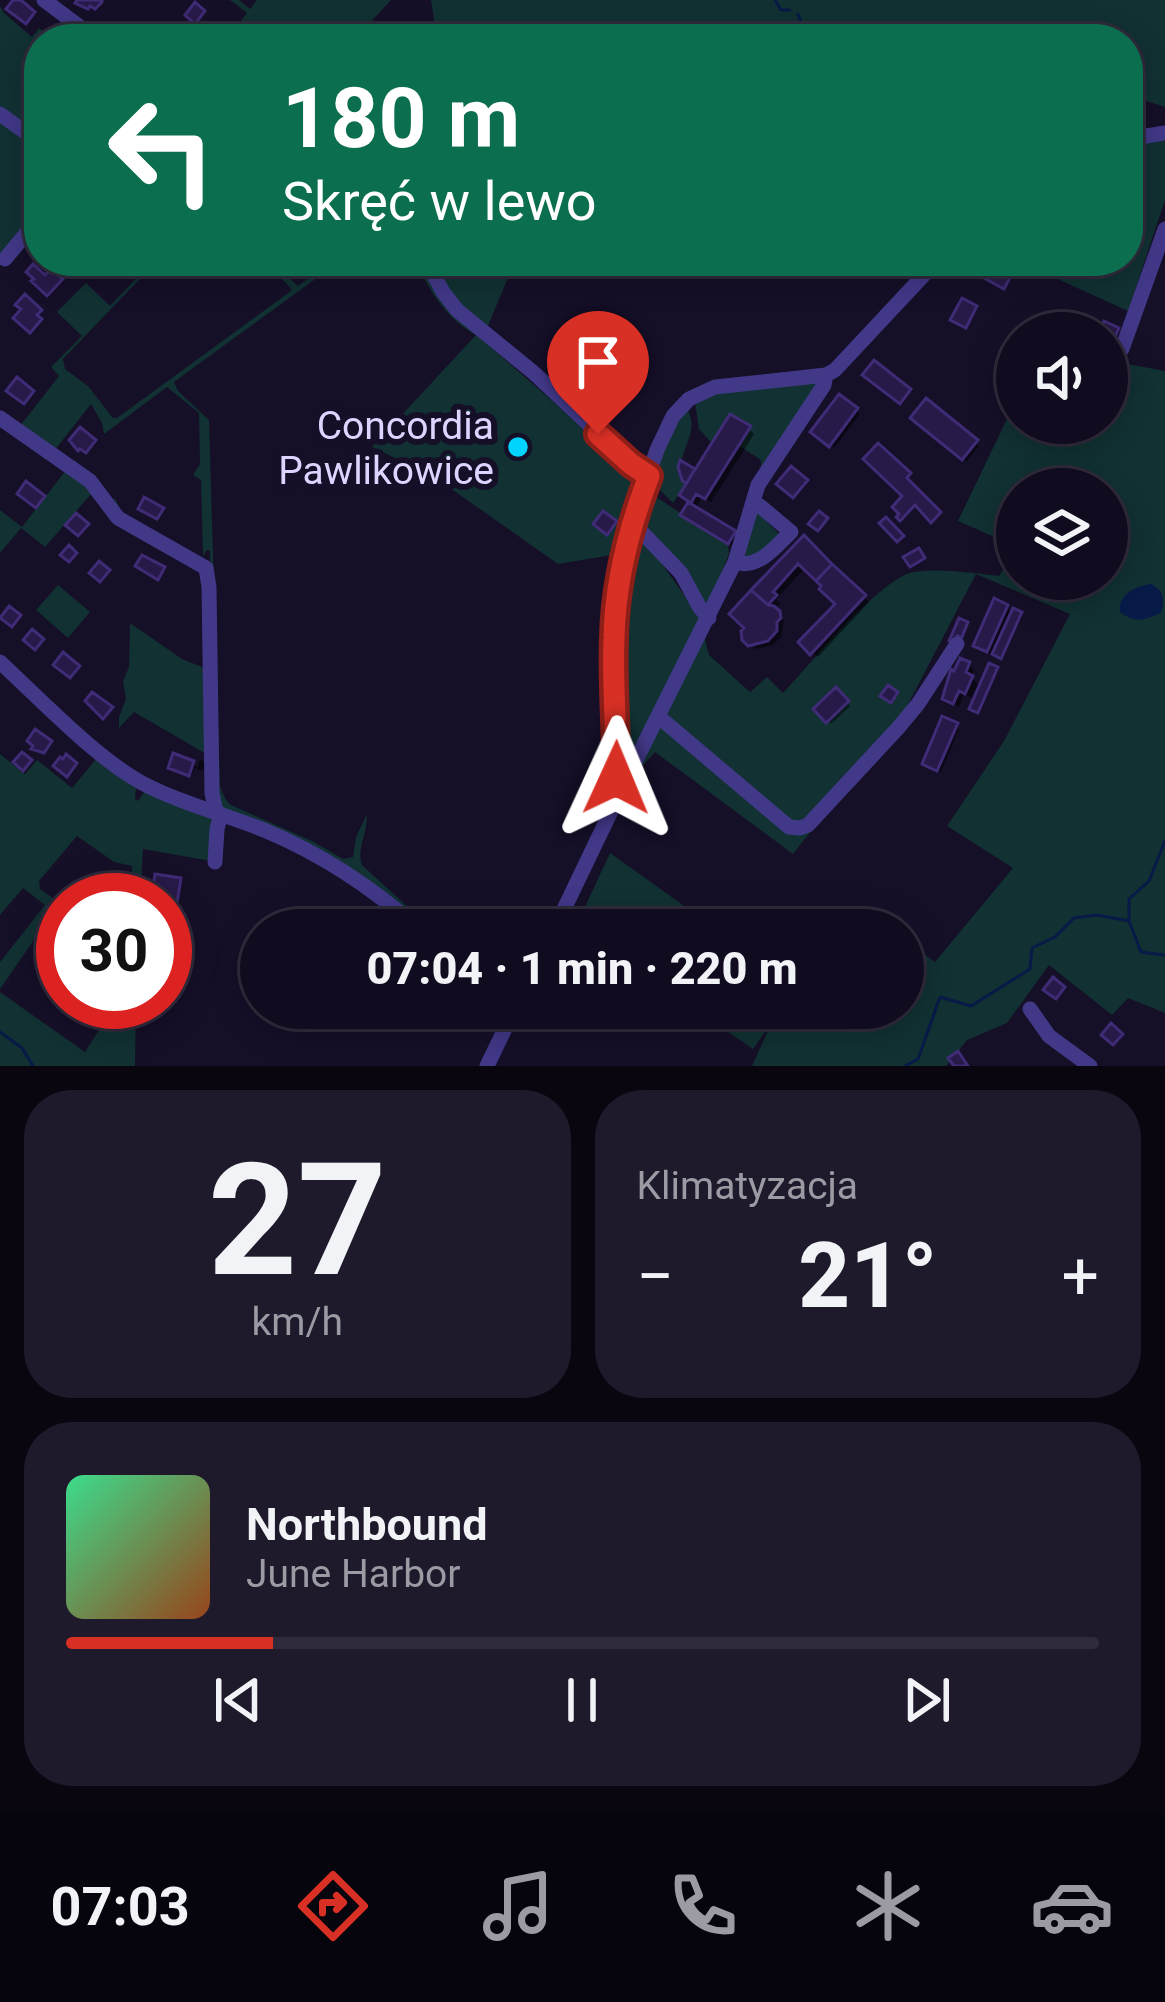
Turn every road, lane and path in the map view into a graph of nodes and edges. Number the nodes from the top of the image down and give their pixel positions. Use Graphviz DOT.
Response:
graph roads {
  1 [pos="44,0"];
  2 [pos="76,24"];
  3 [pos="1165,229"];
  4 [pos="24,236"];
  5 [pos="5,259"];
  6 [pos="434,276"];
  7 [pos="923,276"];
  8 [pos="1128,335"];
  9 [pos="826,375"];
  10 [pos="0,418"];
  11 [pos="649,476"];
  12 [pos="752,504"];
  13 [pos="633,523"];
  14 [pos="735,562"];
  15 [pos="709,618"];
  16 [pos="957,644"];
  17 [pos="0,662"];
  18 [pos="658,717"];
  19 [pos="616,778"];
  20 [pos="219,813"];
  21 [pos="215,862"];
  22 [pos="393,909"];
  23 [pos="571,909"];
  24 [pos="1030,1009"];
  25 [pos="504,1029"];
  26 [pos="487,1066"];
  27 [pos="1090,1066"];
  1 -- 2 [label="street"];
  3 -- 8 [label="street"];
  4 -- 5 [label="street"];
  6 -- 11 [label="street"];
  7 -- 9 [label="street"];
  9 -- 11 [label="street"];
  9 -- 12 [label="street"];
  10 -- 20 [label="street"];
  11 -- 13 [label="street"];
  12 -- 14 [label="street"];
  12 -- 14 [label="street"];
  13 -- 15 [label="street"];
  13 -- 19 [label="street"];
  14 -- 15 [label="street"];
  15 -- 18 [label="street"];
  16 -- 18 [label="street"];
  17 -- 20 [label="street"];
  18 -- 19 [label="street"];
  19 -- 23 [label="street"];
  20 -- 21 [label="street"];
  20 -- 22 [label="street"];
  24 -- 27 [label="street"];
  25 -- 26 [label="street"];
}
